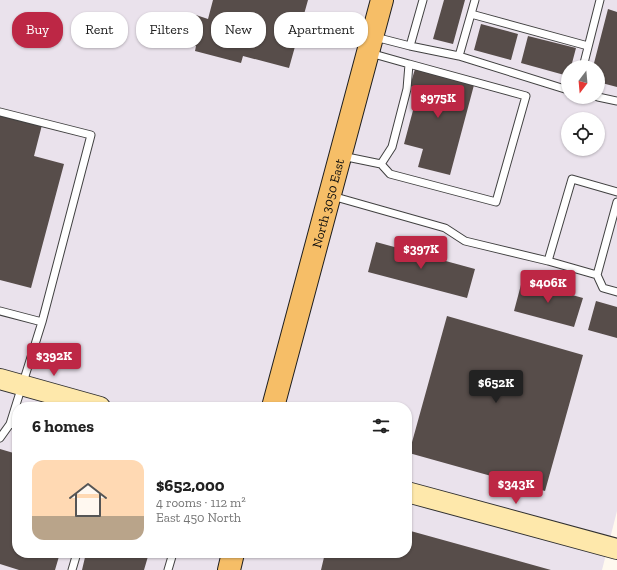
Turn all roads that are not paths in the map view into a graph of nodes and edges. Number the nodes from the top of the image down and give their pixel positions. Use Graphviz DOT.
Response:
graph roads {
  1 [pos="382,0"];
  2 [pos="423,0"];
  3 [pos="475,0"];
  4 [pos="600,0"];
  5 [pos="471,14"];
  6 [pos="370,44"];
  7 [pos="410,46"];
  8 [pos="588,46"];
  9 [pos="459,56"];
  10 [pos="585,60"];
  11 [pos="409,64"];
  12 [pos="561,88"];
  13 [pos="605,98"];
  14 [pos="617,101"];
  15 [pos="0,112"];
  16 [pos="340,156"];
  17 [pos="381,164"];
  18 [pos="617,192"];
  19 [pos="330,195"];
  20 [pos="617,202"];
  21 [pos="548,261"];
  22 [pos="597,275"];
  23 [pos="617,292"];
  24 [pos="0,311"];
  25 [pos="42,322"];
  26 [pos="0,379"];
  27 [pos="23,385"];
  28 [pos="19,402"];
  29 [pos="82,402"];
  30 [pos="274,402"];
  31 [pos="12,426"];
  32 [pos="0,438"];
  33 [pos="412,493"];
  34 [pos="617,549"];
  35 [pos="76,558"];
  36 [pos="172,558"];
  37 [pos="232,558"];
  38 [pos="72,570"];
  39 [pos="168,570"];
  40 [pos="229,570"];
  1 -- 6 [label="main road, North 3050 East"];
  2 -- 7 [label="lane"];
  3 -- 5 [label="lane"];
  4 -- 8 [label="lane"];
  5 -- 8 [label="lane"];
  5 -- 9 [label="lane"];
  6 -- 7 [label="lane"];
  6 -- 11 [label="lane"];
  6 -- 16 [label="main road, North 3050 East"];
  7 -- 9 [label="lane"];
  8 -- 10 [label="lane"];
  9 -- 12 [label="lane"];
  11 -- 17 [label="lane"];
  11 -- 17 [label="lane"];
  13 -- 14 [label="lane"];
  15 -- 25 [label="lane"];
  16 -- 17 [label="lane"];
  16 -- 19 [label="main road, North 3050 East"];
  18 -- 21 [label="lane"];
  19 -- 21 [label="lane"];
  19 -- 30 [label="main road, North 3050 East"];
  20 -- 22 [label="lane"];
  21 -- 22 [label="lane"];
  22 -- 23 [label="lane"];
  24 -- 25 [label="lane"];
  25 -- 27 [label="lane"];
  26 -- 27 [label="street"];
  27 -- 28 [label="lane"];
  27 -- 29 [label="street"];
  31 -- 32 [label="lane"];
  33 -- 34 [label="street"];
  35 -- 38 [label="lane"];
  36 -- 39 [label="lane"];
  37 -- 40 [label="main road"];
}
